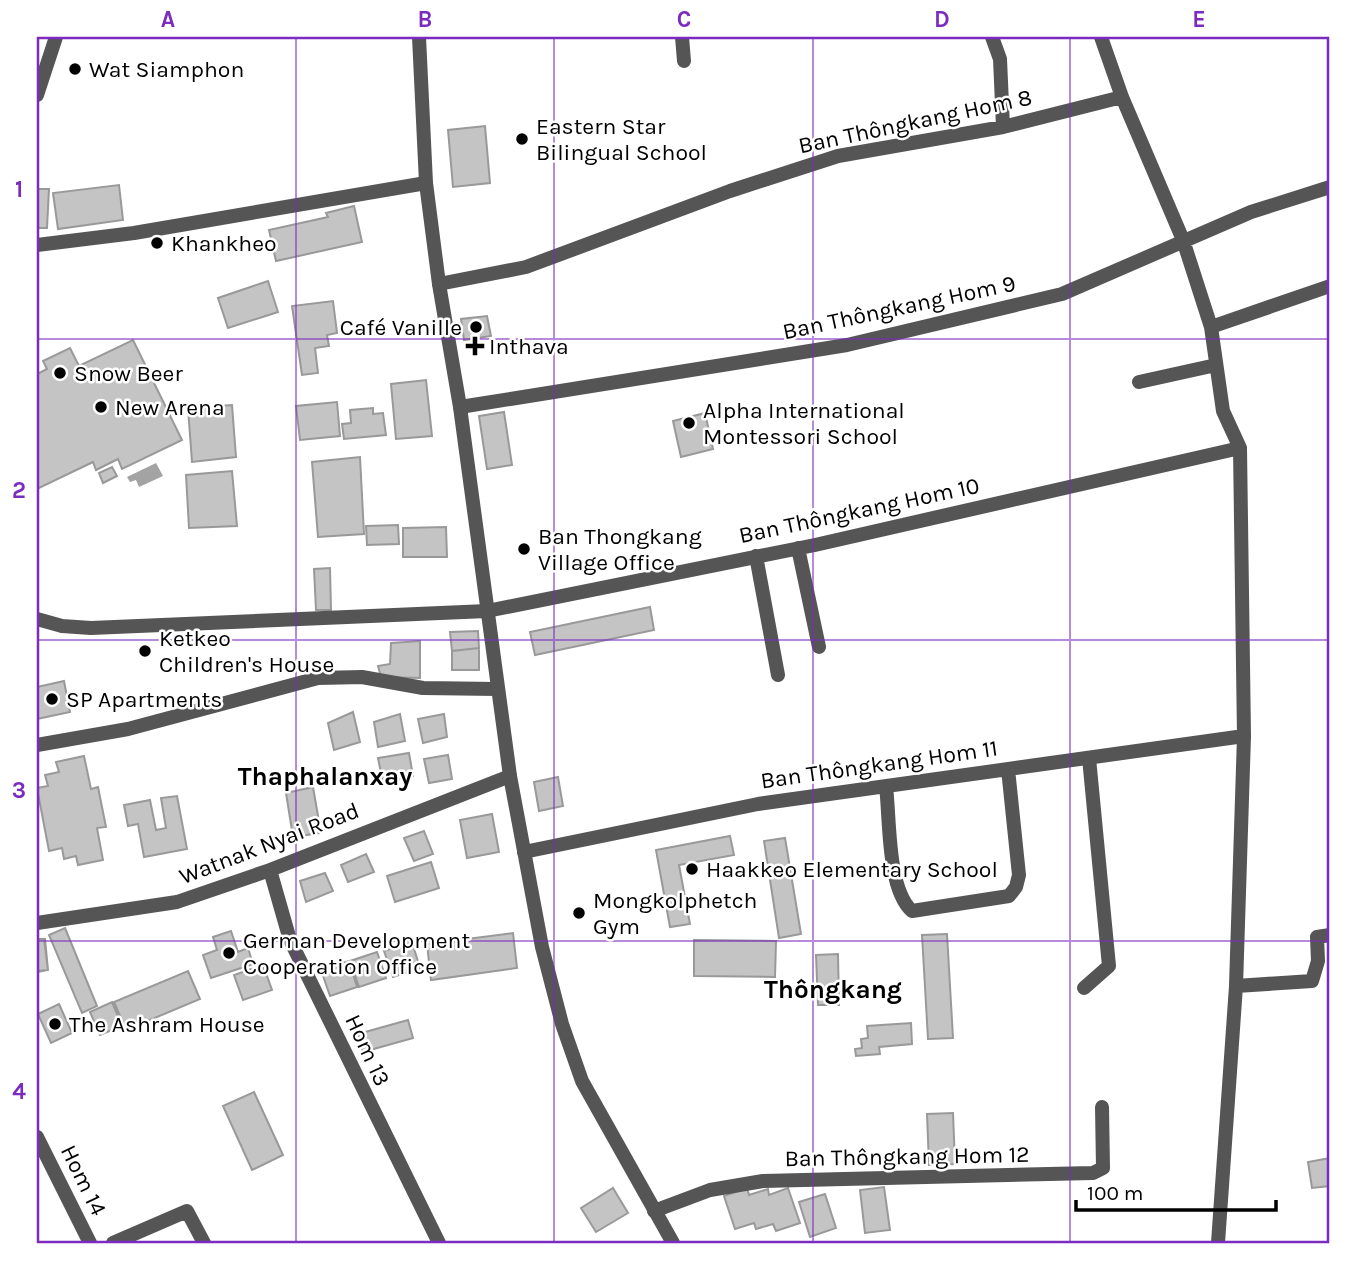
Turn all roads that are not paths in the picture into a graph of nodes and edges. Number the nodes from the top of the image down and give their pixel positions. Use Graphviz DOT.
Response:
graph roads {
  1 [pos="56,37"];
  2 [pos="419,37"];
  3 [pos="682,37"];
  4 [pos="992,37"];
  5 [pos="1101,37"];
  6 [pos="684,61"];
  7 [pos="37,95"];
  8 [pos="1122,97"];
  9 [pos="1003,127"];
  10 [pos="426,183"];
  11 [pos="1330,187"];
  12 [pos="1183,240"];
  13 [pos="37,245"];
  14 [pos="439,284"];
  15 [pos="1330,286"];
  16 [pos="1211,327"];
  17 [pos="1216,365"];
  18 [pos="1139,382"];
  19 [pos="460,407"];
  20 [pos="1240,449"];
  21 [pos="798,548"];
  22 [pos="756,556"];
  23 [pos="487,611"];
  24 [pos="37,619"];
  25 [pos="819,647"];
  26 [pos="778,675"];
  27 [pos="496,690"];
  28 [pos="1244,736"];
  29 [pos="37,746"];
  30 [pos="1089,758"];
  31 [pos="1008,769"];
  32 [pos="510,776"];
  33 [pos="886,786"];
  34 [pos="524,852"];
  35 [pos="270,870"];
  36 [pos="37,923"];
  37 [pos="1330,935"];
  38 [pos="1237,986"];
  39 [pos="1084,988"];
  40 [pos="1102,1107"];
  41 [pos="37,1137"];
  42 [pos="654,1211"];
  43 [pos="90,1243"];
  44 [pos="113,1243"];
  45 [pos="204,1243"];
  46 [pos="439,1243"];
  47 [pos="673,1243"];
  48 [pos="1218,1243"];
  1 -- 7 [label="street"];
  2 -- 10 [label="street"];
  3 -- 6 [label="street"];
  4 -- 9 [label="street"];
  5 -- 8 [label="street"];
  8 -- 9 [label="street, Ban Thôngkang Hom 8"];
  8 -- 12 [label="street"];
  9 -- 14 [label="street, Ban Thôngkang Hom 8"];
  10 -- 13 [label="street"];
  10 -- 14 [label="street"];
  11 -- 12 [label="street, Ban Thôngkang Hom 9"];
  12 -- 16 [label="street"];
  12 -- 19 [label="street, Ban Thôngkang Hom 9"];
  14 -- 19 [label="street"];
  15 -- 16 [label="street"];
  16 -- 17 [label="street"];
  17 -- 18 [label="street"];
  17 -- 20 [label="street"];
  19 -- 23 [label="street"];
  20 -- 21 [label="street, Ban Thôngkang Hom 10"];
  20 -- 28 [label="street"];
  21 -- 22 [label="street, Ban Thôngkang Hom 10"];
  21 -- 25 [label="street"];
  22 -- 23 [label="street, Ban Thôngkang Hom 10"];
  22 -- 26 [label="street"];
  23 -- 24 [label="street, Ban Thôngkang Hom 10"];
  23 -- 27 [label="street"];
  27 -- 29 [label="street"];
  27 -- 32 [label="street"];
  28 -- 30 [label="street, Ban Thôngkang Hom 11"];
  28 -- 38 [label="street"];
  30 -- 31 [label="street, Ban Thôngkang Hom 11"];
  30 -- 39 [label="street"];
  31 -- 33 [label="street, Ban Thôngkang Hom 11"];
  31 -- 33 [label="street"];
  32 -- 34 [label="street"];
  32 -- 35 [label="street, Watnak Nyai Road"];
  33 -- 34 [label="street, Ban Thôngkang Hom 11"];
  34 -- 42 [label="street"];
  35 -- 36 [label="street, Watnak Nyai Road"];
  35 -- 46 [label="street, Hom 13"];
  37 -- 38 [label="street"];
  38 -- 48 [label="street"];
  40 -- 42 [label="street, Ban Thôngkang Hom 12"];
  41 -- 43 [label="street, Hom 14"];
  42 -- 47 [label="street"];
  44 -- 45 [label="street"];
}
